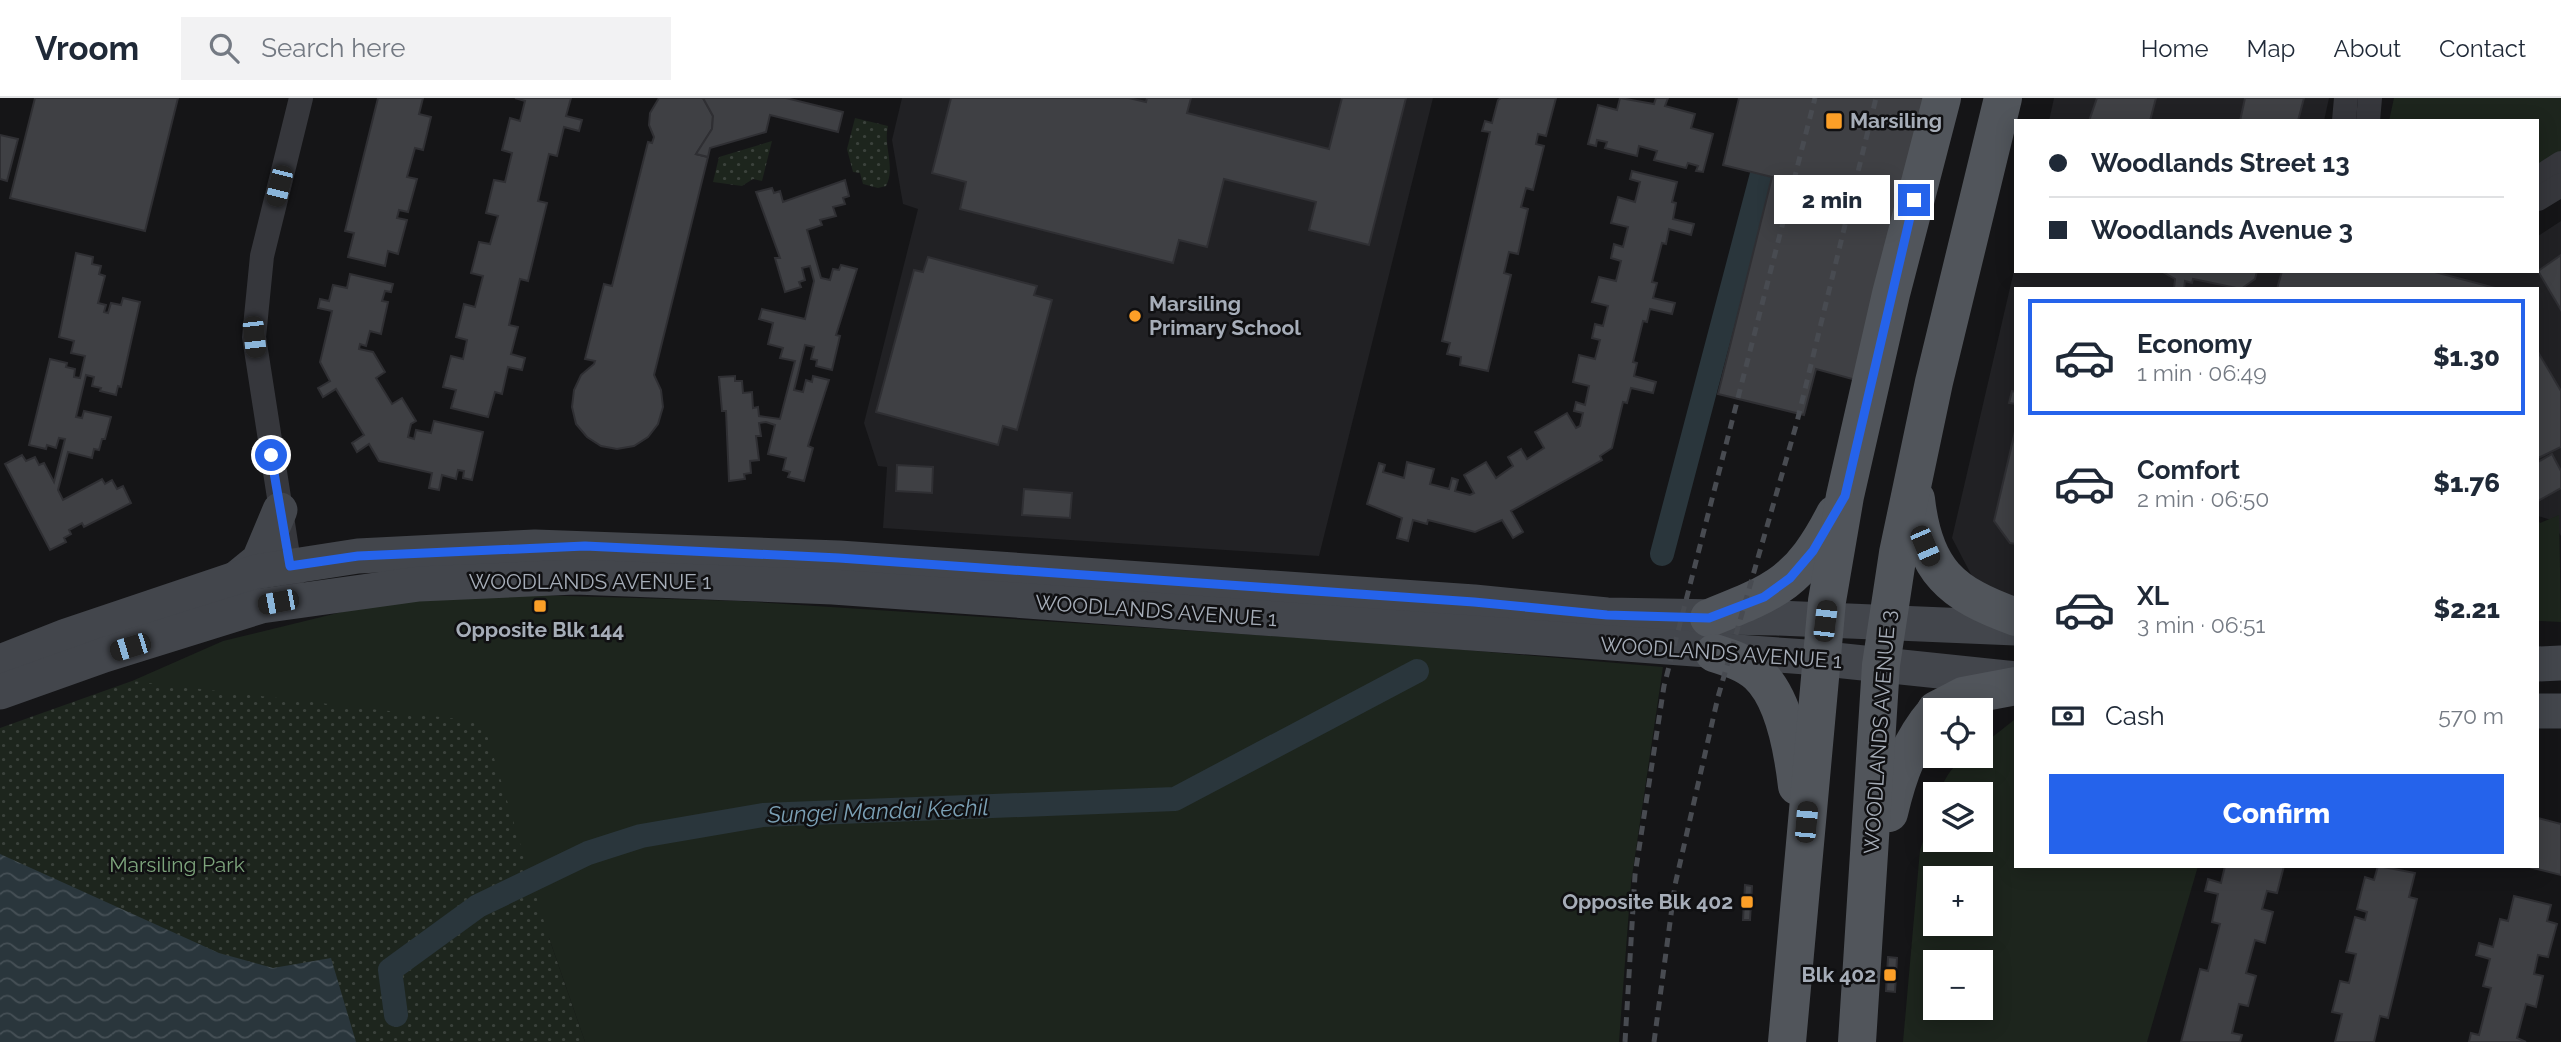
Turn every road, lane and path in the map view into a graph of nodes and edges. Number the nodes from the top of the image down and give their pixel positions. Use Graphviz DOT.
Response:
graph roads {
  1 [pos="301,98"];
  2 [pos="1942,98"];
  3 [pos="2003,98"];
  4 [pos="2346,98"];
  5 [pos="2370,98"];
  6 [pos="2344,119"];
  7 [pos="2368,119"];
  8 [pos="2561,163"];
  9 [pos="2539,177"];
  10 [pos="2561,185"];
  11 [pos="2539,198"];
  12 [pos="1914,483"];
  13 [pos="1845,496"];
  14 [pos="279,510"];
  15 [pos="237,578"];
  16 [pos="293,583"];
  17 [pos="2014,616"];
  18 [pos="1825,621"];
  19 [pos="1886,622"];
  20 [pos="2014,628"];
  21 [pos="1712,635"];
  22 [pos="1821,659"];
  23 [pos="0,662"];
  24 [pos="2561,663"];
  25 [pos="2539,664"];
  26 [pos="1881,665"];
  27 [pos="2014,679"];
  28 [pos="2014,686"];
  29 [pos="0,692"];
  30 [pos="1959,698"];
  31 [pos="2539,711"];
  32 [pos="2561,711"];
  33 [pos="1923,729"];
  34 [pos="1801,872"];
  35 [pos="1868,912"];
  36 [pos="1787,1042"];
  37 [pos="1857,1042"];
  1 -- 14 [label="street"];
  2 -- 13 [label="main road"];
  3 -- 12 [label="main road, WOODLANDS AVENUE 3"];
  4 -- 6 [label="street"];
  5 -- 7 [label="street"];
  8 -- 9 [label="street"];
  10 -- 11 [label="street"];
  12 -- 17 [label="main road"];
  12 -- 19 [label="main road, WOODLANDS AVENUE 3"];
  13 -- 18 [label="main road"];
  13 -- 21 [label="main road"];
  14 -- 15 [label="main road"];
  14 -- 16 [label="street"];
  15 -- 16 [label="main road"];
  15 -- 23 [label="main road"];
  16 -- 21 [label="main road, WOODLANDS AVENUE 1"];
  16 -- 29 [label="main road"];
  18 -- 19 [label="main road, WOODLANDS AVENUE 1"];
  18 -- 21 [label="main road, WOODLANDS AVENUE 1"];
  18 -- 22 [label="main road"];
  19 -- 20 [label="main road, WOODLANDS AVENUE 1"];
  19 -- 26 [label="main road, WOODLANDS AVENUE 3"];
  21 -- 22 [label="main road, WOODLANDS AVENUE 1"];
  21 -- 34 [label="main road"];
  22 -- 26 [label="main road, WOODLANDS AVENUE 1"];
  22 -- 34 [label="main road"];
  24 -- 25 [label="main road"];
  26 -- 27 [label="main road, WOODLANDS AVENUE 1"];
  26 -- 35 [label="main road, WOODLANDS AVENUE 3"];
  28 -- 30 [label="main road"];
  31 -- 32 [label="main road"];
  33 -- 35 [label="main road"];
  34 -- 36 [label="main road"];
  35 -- 37 [label="main road, WOODLANDS AVENUE 3"];
}
